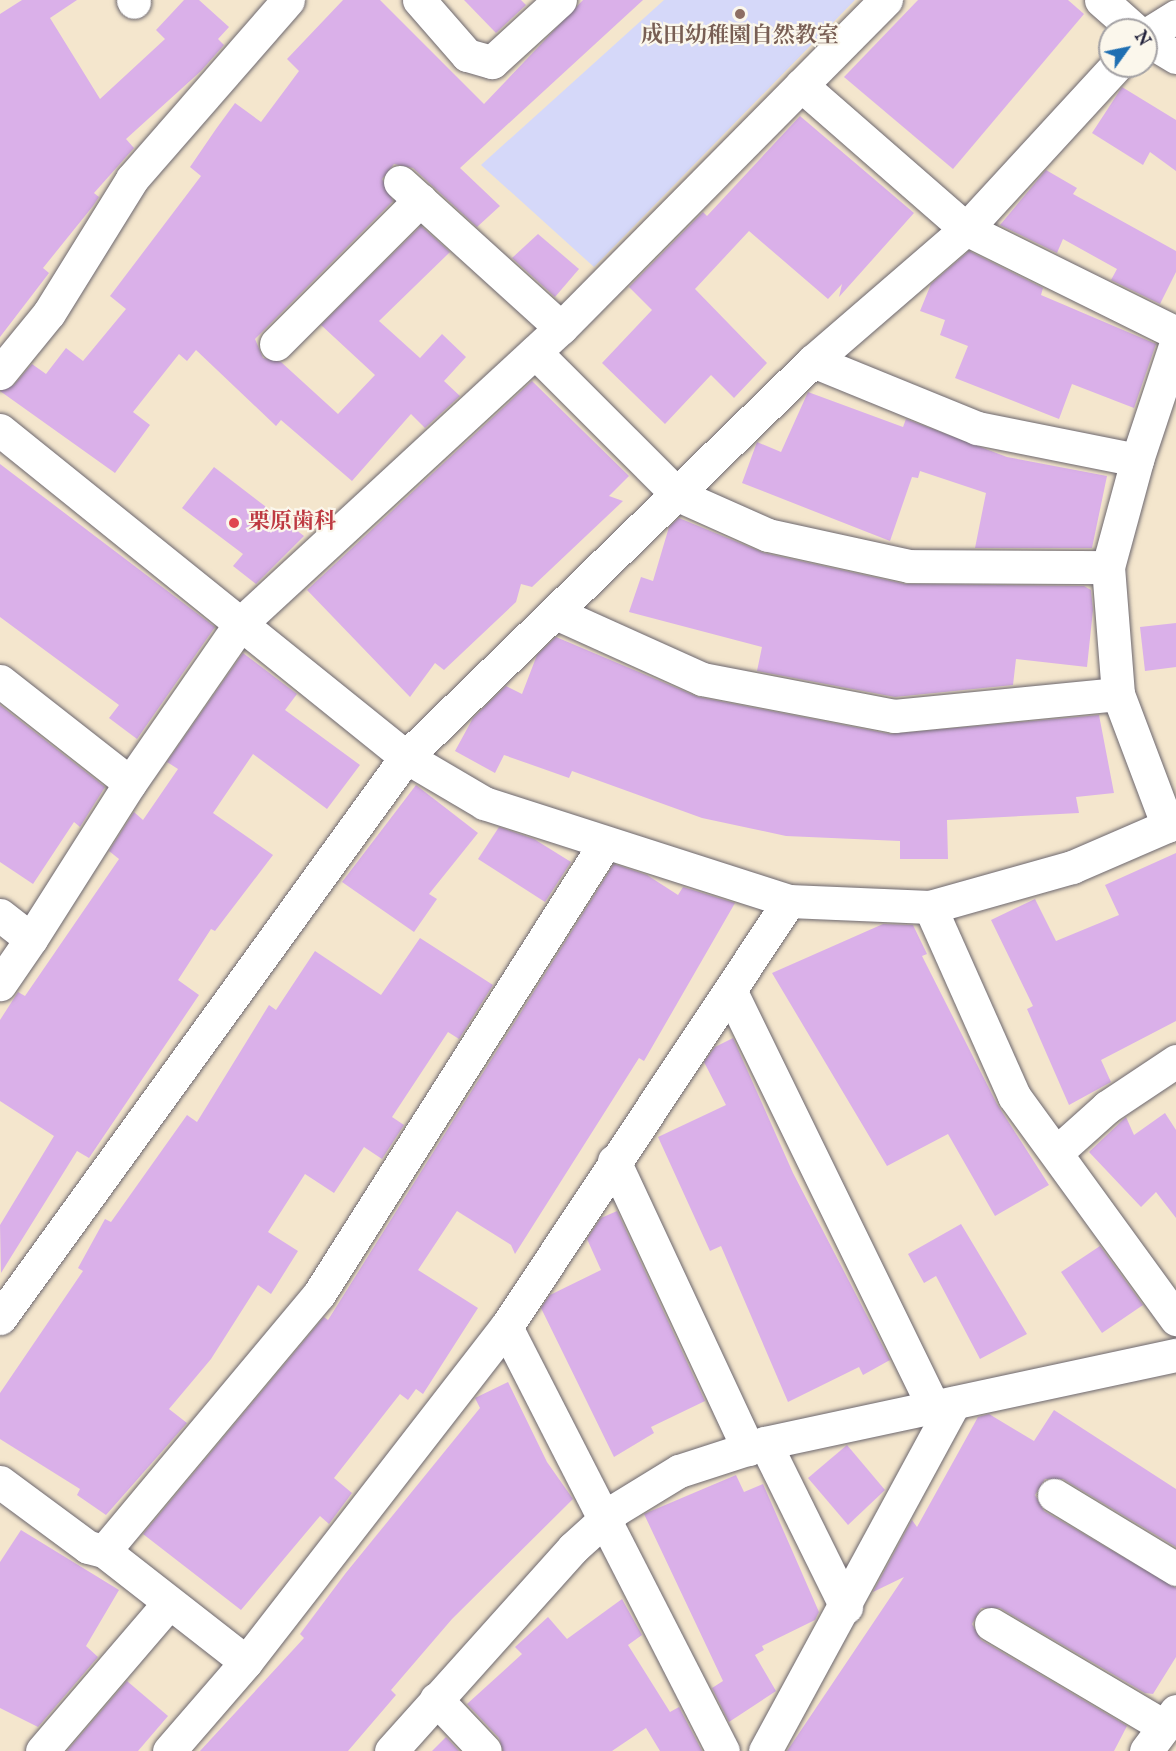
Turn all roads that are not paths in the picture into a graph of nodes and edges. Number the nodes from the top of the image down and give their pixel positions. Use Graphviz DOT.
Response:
graph roads {
  1 [pos="288,0"];
  2 [pos="419,0"];
  3 [pos="560,0"];
  4 [pos="886,0"];
  5 [pos="1101,0"];
  6 [pos="1176,16"];
  7 [pos="1121,18"];
  8 [pos="1158,29"];
  9 [pos="1158,45"];
  10 [pos="1176,57"];
  11 [pos="1105,78"];
  12 [pos="801,85"];
  13 [pos="966,229"];
  14 [pos="561,328"];
  15 [pos="1176,333"];
  16 [pos="1176,343"];
  17 [pos="276,344"];
  18 [pos="534,352"];
  19 [pos="813,361"];
  20 [pos="0,373"];
  21 [pos="0,430"];
  22 [pos="1137,460"];
  23 [pos="678,495"];
  24 [pos="1108,567"];
  25 [pos="556,614"];
  26 [pos="240,624"];
  27 [pos="0,681"];
  28 [pos="1118,694"];
  29 [pos="406,757"];
  30 [pos="130,783"];
  31 [pos="1172,824"];
  32 [pos="605,843"];
  33 [pos="789,901"];
  34 [pos="930,907"];
  35 [pos="0,915"];
  36 [pos="31,939"];
  37 [pos="0,984"];
  38 [pos="732,994"];
  39 [pos="1176,1061"];
  40 [pos="1058,1151"];
  41 [pos="614,1161"];
  42 [pos="0,1318"];
  43 [pos="1176,1319"];
  44 [pos="506,1327"];
  45 [pos="1176,1355"];
  46 [pos="944,1406"];
  47 [pos="757,1446"];
  48 [pos="0,1482"];
  49 [pos="1054,1495"];
  50 [pos="606,1518"];
  51 [pos="104,1551"];
  52 [pos="1176,1569"];
  53 [pos="167,1605"];
  54 [pos="846,1607"];
  55 [pos="992,1624"];
  56 [pos="246,1662"];
  57 [pos="436,1699"];
  58 [pos="1161,1729"];
  59 [pos="42,1751"];
  60 [pos="169,1751"];
  61 [pos="391,1751"];
  62 [pos="485,1751"];
  63 [pos="723,1751"];
  64 [pos="765,1751"];
  1 -- 20 [label="street"];
  2 -- 3 [label="street"];
  4 -- 12 [label="street"];
  5 -- 7 [label="street"];
  6 -- 8 [label="street"];
  9 -- 10 [label="street"];
  11 -- 13 [label="street"];
  12 -- 13 [label="street"];
  12 -- 14 [label="street"];
  13 -- 15 [label="street"];
  13 -- 19 [label="street"];
  14 -- 17 [label="street"];
  14 -- 18 [label="street"];
  16 -- 22 [label="street"];
  18 -- 23 [label="street"];
  18 -- 26 [label="street"];
  19 -- 22 [label="street"];
  19 -- 23 [label="street"];
  21 -- 26 [label="street"];
  22 -- 24 [label="street"];
  23 -- 24 [label="street"];
  23 -- 25 [label="street"];
  24 -- 28 [label="street"];
  25 -- 28 [label="street"];
  25 -- 29 [label="street"];
  26 -- 29 [label="street"];
  26 -- 30 [label="street"];
  27 -- 30 [label="street"];
  28 -- 31 [label="street"];
  29 -- 32 [label="street"];
  29 -- 42 [label="street"];
  30 -- 36 [label="street"];
  31 -- 34 [label="street"];
  32 -- 33 [label="street"];
  32 -- 51 [label="street"];
  33 -- 34 [label="street"];
  33 -- 38 [label="street"];
  34 -- 40 [label="street"];
  35 -- 36 [label="street"];
  36 -- 37 [label="street"];
  38 -- 41 [label="street"];
  38 -- 46 [label="street"];
  39 -- 40 [label="street"];
  40 -- 43 [label="street"];
  41 -- 44 [label="street"];
  41 -- 47 [label="street"];
  44 -- 50 [label="street"];
  44 -- 56 [label="street"];
  45 -- 46 [label="street"];
  46 -- 47 [label="street"];
  46 -- 54 [label="street"];
  47 -- 50 [label="street"];
  47 -- 54 [label="street"];
  48 -- 51 [label="street"];
  49 -- 52 [label="street"];
  50 -- 57 [label="street"];
  50 -- 63 [label="street"];
  51 -- 53 [label="street"];
  53 -- 56 [label="street"];
  53 -- 59 [label="street"];
  54 -- 64 [label="street"];
  55 -- 58 [label="street"];
  56 -- 60 [label="street"];
  57 -- 61 [label="street"];
  57 -- 62 [label="street"];
}
